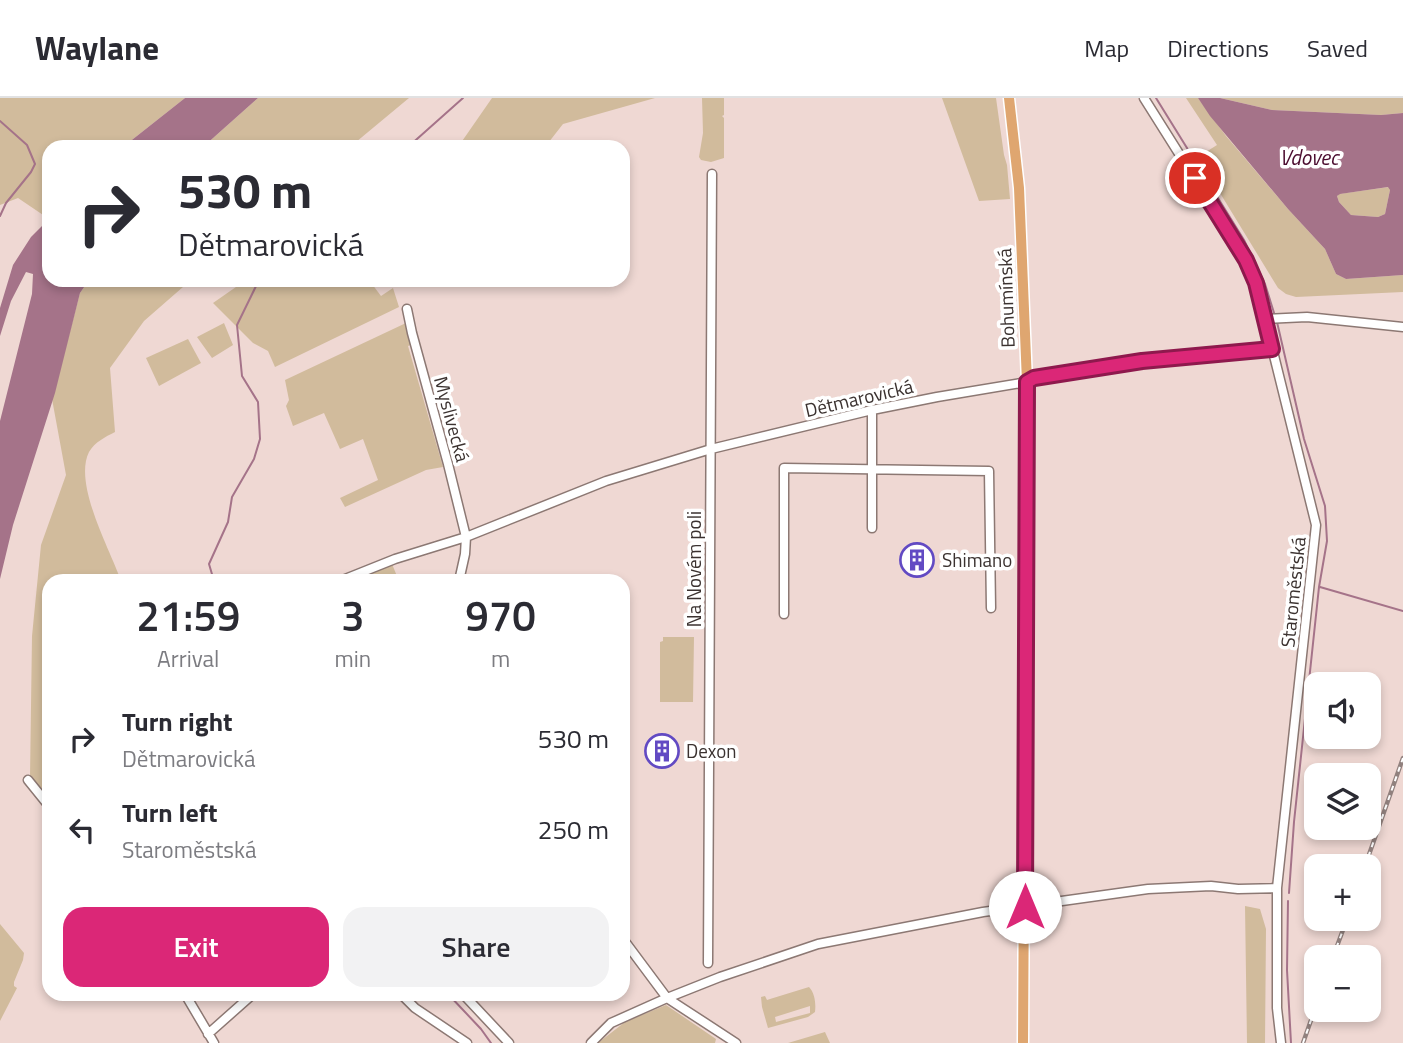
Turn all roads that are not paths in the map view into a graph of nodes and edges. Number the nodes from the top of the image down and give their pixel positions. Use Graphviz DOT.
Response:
graph roads {
  1 [pos="1009,98"];
  2 [pos="1144,98"];
  3 [pos="712,174"];
  4 [pos="407,309"];
  5 [pos="1273,319"];
  6 [pos="1403,327"];
  7 [pos="1272,349"];
  8 [pos="1027,382"];
  9 [pos="872,410"];
  10 [pos="710,449"];
  11 [pos="872,470"];
  12 [pos="872,528"];
  13 [pos="466,537"];
  14 [pos="358,574"];
  15 [pos="461,574"];
  16 [pos="991,608"];
  17 [pos="783,614"];
  18 [pos="28,780"];
  19 [pos="42,797"];
  20 [pos="1278,888"];
  21 [pos="1025,907"];
  22 [pos="630,948"];
  23 [pos="708,963"];
  24 [pos="667,998"];
  25 [pos="189,1001"];
  26 [pos="245,1001"];
  27 [pos="408,1001"];
  28 [pos="470,1001"];
  29 [pos="208,1034"];
  30 [pos="732,1042"];
  31 [pos="214,1043"];
  32 [pos="467,1043"];
  33 [pos="509,1043"];
  34 [pos="591,1043"];
  35 [pos="1023,1043"];
  36 [pos="1281,1043"];
  1 -- 8 [label="main road, Bohumínská"];
  2 -- 5 [label="street, Staroměstská"];
  3 -- 10 [label="street, Na Novém poli"];
  4 -- 13 [label="street, Myslivecká"];
  5 -- 6 [label="street"];
  5 -- 7 [label="street, Staroměstská"];
  7 -- 8 [label="street, Dětmarovická"];
  7 -- 20 [label="street, Staroměstská"];
  8 -- 9 [label="street, Dětmarovická"];
  8 -- 21 [label="main road, Bohumínská"];
  9 -- 10 [label="street, Dětmarovická"];
  9 -- 11 [label="street"];
  10 -- 13 [label="street, Dětmarovická"];
  10 -- 23 [label="street, Na Novém poli"];
  11 -- 12 [label="street"];
  11 -- 16 [label="street"];
  11 -- 17 [label="street"];
  13 -- 14 [label="street"];
  13 -- 15 [label="street, Myslivecká"];
  18 -- 19 [label="street"];
  20 -- 21 [label="street"];
  20 -- 36 [label="street, Staroměstská"];
  21 -- 24 [label="street"];
  21 -- 35 [label="main road, Bohumínská"];
  22 -- 24 [label="street"];
  24 -- 30 [label="street"];
  24 -- 34 [label="street"];
  25 -- 29 [label="street"];
  26 -- 29 [label="street"];
  27 -- 32 [label="street"];
  28 -- 33 [label="street"];
  29 -- 31 [label="street"];
}
